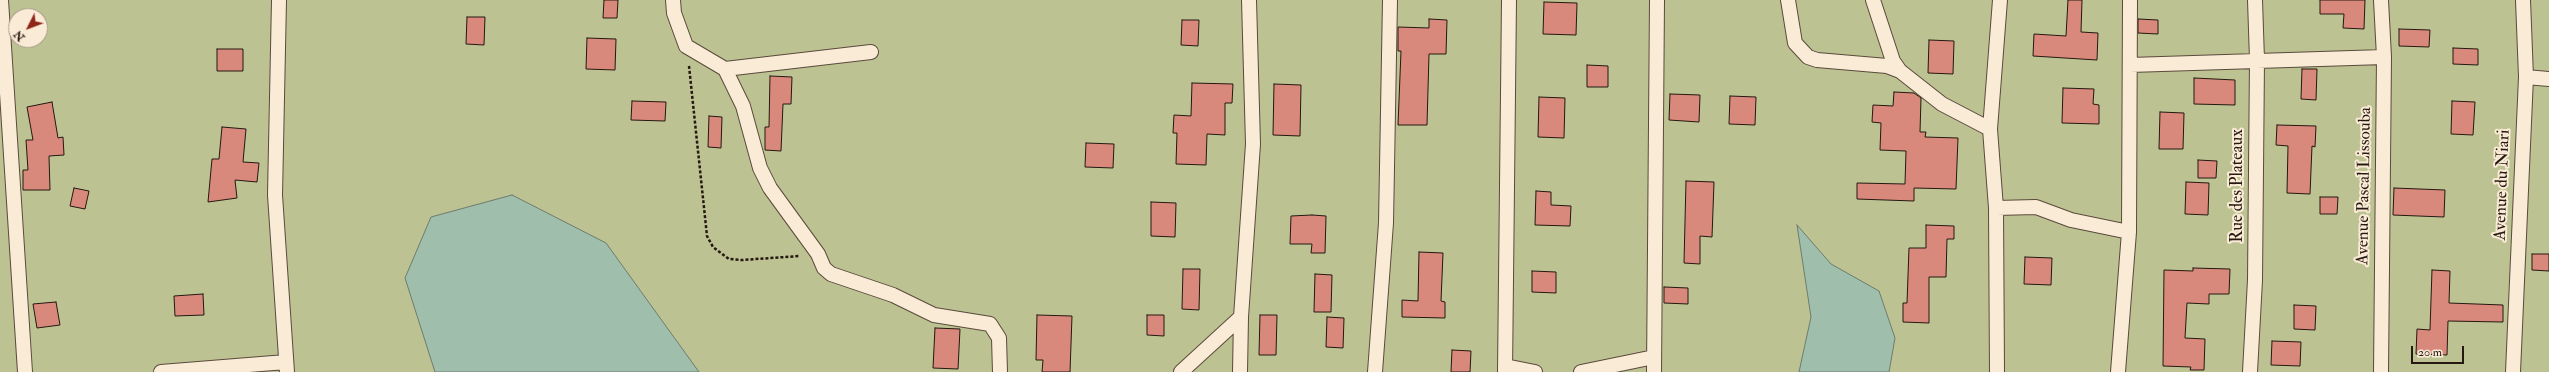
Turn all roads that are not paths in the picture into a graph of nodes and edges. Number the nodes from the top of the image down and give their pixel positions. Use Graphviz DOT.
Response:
graph roads {
  1 [pos="1,0"];
  2 [pos="279,0"];
  3 [pos="673,0"];
  4 [pos="1250,0"];
  5 [pos="1390,0"];
  6 [pos="1509,0"];
  7 [pos="1657,0"];
  8 [pos="1788,0"];
  9 [pos="1874,0"];
  10 [pos="2000,0"];
  11 [pos="2130,0"];
  12 [pos="2254,0"];
  13 [pos="2381,0"];
  14 [pos="2523,0"];
  15 [pos="871,52"];
  16 [pos="2384,58"];
  17 [pos="2257,60"];
  18 [pos="2130,65"];
  19 [pos="725,69"];
  20 [pos="1900,70"];
  21 [pos="2526,77"];
  22 [pos="2549,79"];
  23 [pos="4,81"];
  24 [pos="1990,129"];
  25 [pos="1996,208"];
  26 [pos="2129,232"];
  27 [pos="1241,317"];
  28 [pos="1654,357"];
  29 [pos="287,367"];
  30 [pos="1505,369"];
  31 [pos="25,372"];
  32 [pos="161,372"];
  33 [pos="1000,372"];
  34 [pos="1181,372"];
  35 [pos="1240,372"];
  36 [pos="1375,372"];
  37 [pos="1534,372"];
  38 [pos="1581,372"];
  39 [pos="1654,372"];
  40 [pos="1997,372"];
  41 [pos="2118,372"];
  42 [pos="2250,372"];
  43 [pos="2381,372"];
  44 [pos="2513,372"];
  1 -- 23 [label="street"];
  2 -- 29 [label="street"];
  3 -- 19 [label="street"];
  4 -- 27 [label="street"];
  5 -- 36 [label="street"];
  6 -- 30 [label="street"];
  7 -- 28 [label="street"];
  8 -- 20 [label="street"];
  9 -- 20 [label="street"];
  10 -- 24 [label="street"];
  11 -- 18 [label="street"];
  12 -- 17 [label="street, Rue des Plateaux"];
  13 -- 16 [label="street, Avenue Pascal Lissouba"];
  14 -- 21 [label="street, Avenue du Niari"];
  15 -- 19 [label="street"];
  16 -- 17 [label="street"];
  16 -- 43 [label="street, Avenue Pascal Lissouba"];
  17 -- 18 [label="street"];
  17 -- 42 [label="street, Rue des Plateaux"];
  18 -- 26 [label="street"];
  19 -- 33 [label="street"];
  20 -- 24 [label="street"];
  21 -- 22 [label="street"];
  21 -- 44 [label="street, Avenue du Niari"];
  23 -- 31 [label="street"];
  24 -- 25 [label="street"];
  25 -- 26 [label="street"];
  25 -- 40 [label="street"];
  26 -- 41 [label="street"];
  27 -- 34 [label="street"];
  27 -- 35 [label="street"];
  28 -- 38 [label="street"];
  28 -- 39 [label="street"];
  29 -- 32 [label="street"];
  30 -- 37 [label="street"];
}
